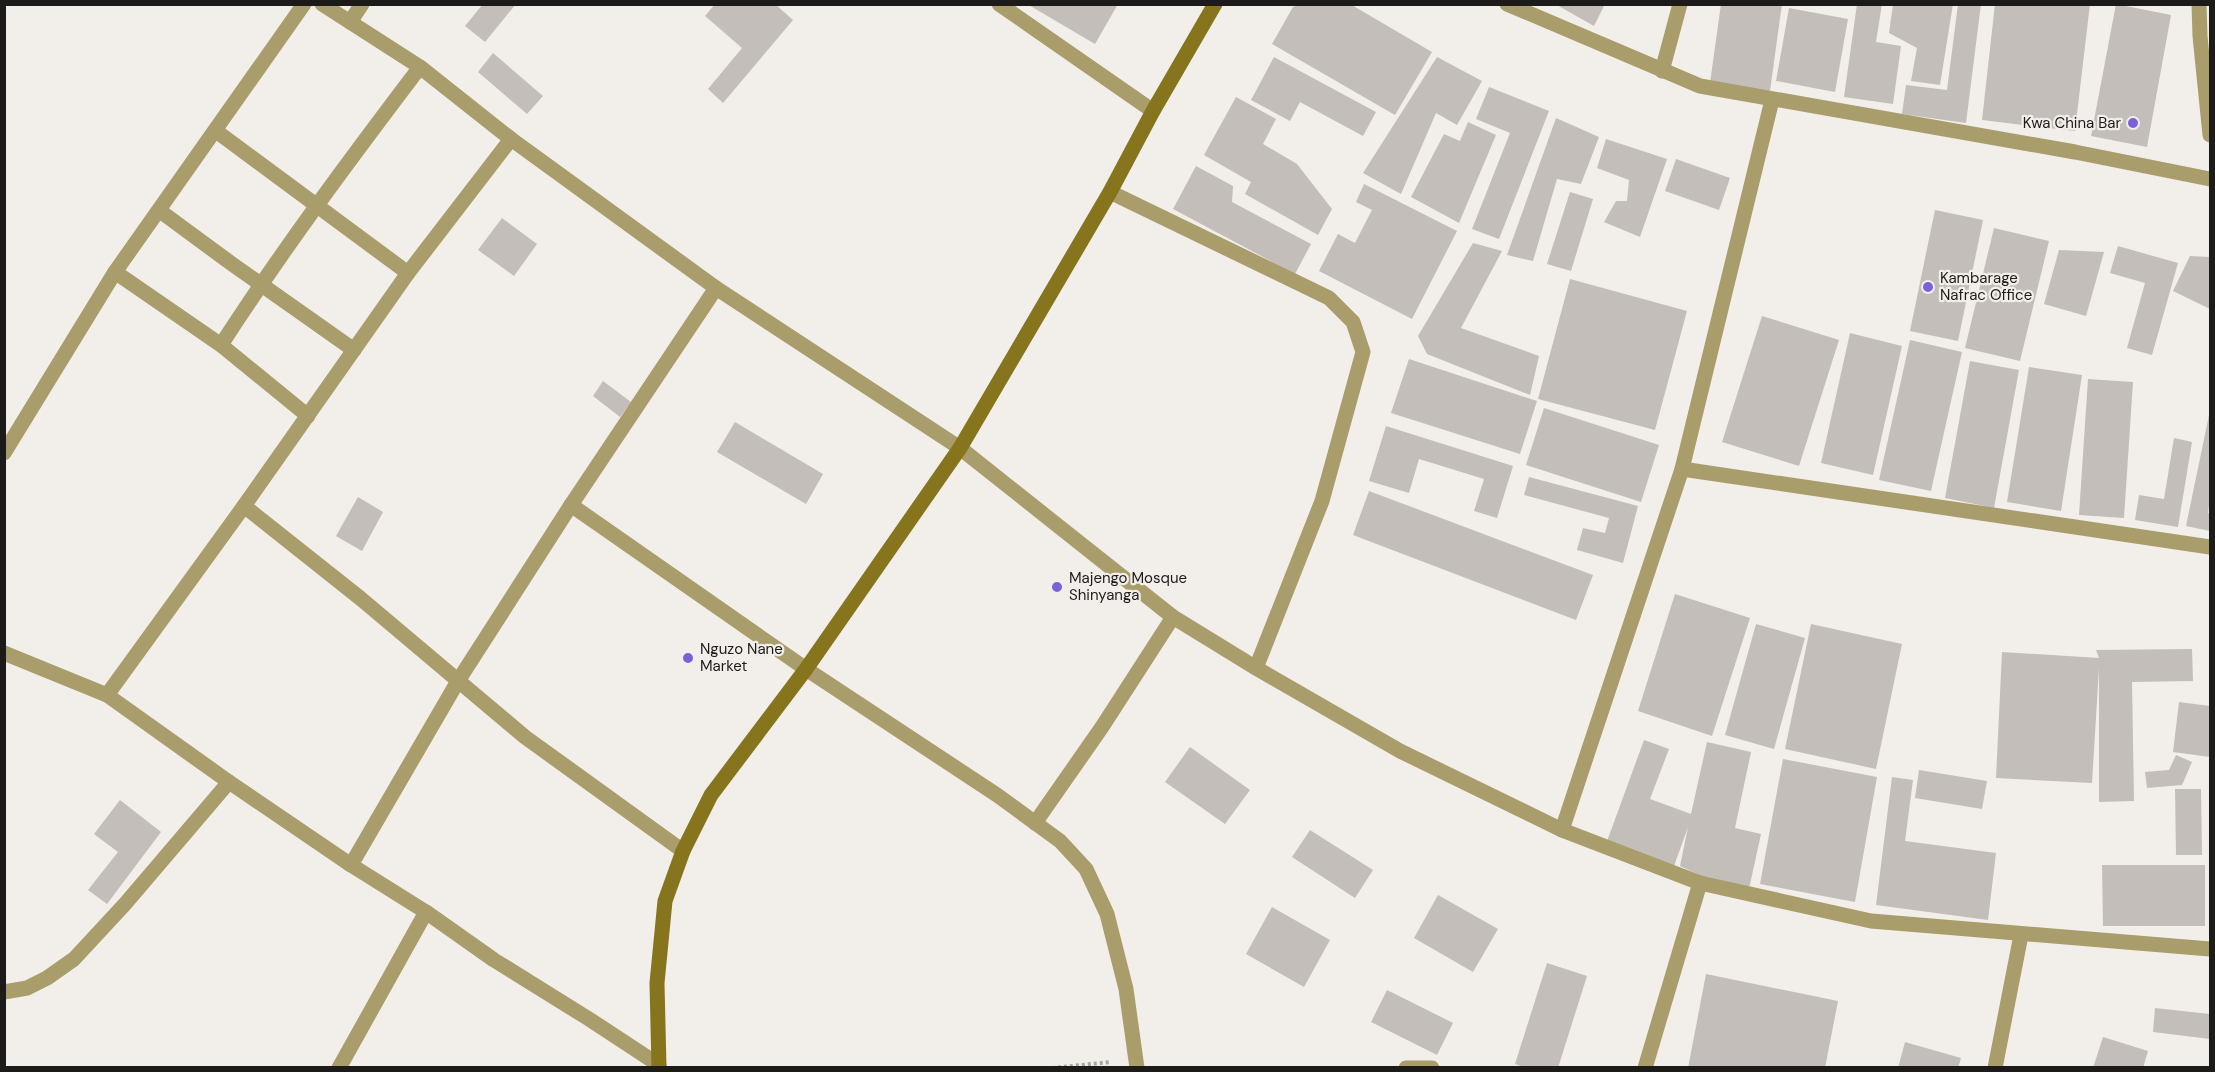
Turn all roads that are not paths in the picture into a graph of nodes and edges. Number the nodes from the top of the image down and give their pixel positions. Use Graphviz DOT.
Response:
graph roads {
  1 [pos="304,4"];
  2 [pos="322,4"];
  3 [pos="362,4"];
  4 [pos="999,4"];
  5 [pos="1215,4"];
  6 [pos="1507,4"];
  7 [pos="1680,4"];
  8 [pos="2199,4"];
  9 [pos="350,22"];
  10 [pos="420,67"];
  11 [pos="1662,71"];
  12 [pos="1772,100"];
  13 [pos="1152,111"];
  14 [pos="216,131"];
  15 [pos="2211,135"];
  16 [pos="511,139"];
  17 [pos="2211,179"];
  18 [pos="1110,192"];
  19 [pos="317,204"];
  20 [pos="160,211"];
  21 [pos="115,272"];
  22 [pos="408,273"];
  23 [pos="261,283"];
  24 [pos="716,288"];
  25 [pos="221,345"];
  26 [pos="354,350"];
  27 [pos="308,416"];
  28 [pos="960,448"];
  29 [pos="4,453"];
  30 [pos="1683,469"];
  31 [pos="571,505"];
  32 [pos="244,506"];
  33 [pos="2211,547"];
  34 [pos="1173,617"];
  35 [pos="4,653"];
  36 [pos="1256,668"];
  37 [pos="806,669"];
  38 [pos="458,681"];
  39 [pos="107,695"];
  40 [pos="229,782"];
  41 [pos="1035,823"];
  42 [pos="1562,830"];
  43 [pos="683,851"];
  44 [pos="351,865"];
  45 [pos="1700,883"];
  46 [pos="426,912"];
  47 [pos="2021,935"];
  48 [pos="2211,948"];
  49 [pos="4,992"];
  50 [pos="1137,1063"];
  51 [pos="659,1066"];
  52 [pos="339,1068"];
  53 [pos="1406,1068"];
  54 [pos="1432,1068"];
  55 [pos="1645,1068"];
  56 [pos="1995,1068"];
  1 -- 14 [label="street"];
  2 -- 9 [label="street"];
  3 -- 9 [label="street"];
  4 -- 13 [label="street"];
  5 -- 13 [label="street"];
  6 -- 11 [label="street"];
  7 -- 11 [label="street"];
  8 -- 15 [label="street"];
  9 -- 10 [label="street"];
  10 -- 16 [label="street"];
  10 -- 19 [label="street"];
  11 -- 12 [label="street"];
  12 -- 17 [label="street"];
  12 -- 30 [label="street"];
  13 -- 18 [label="street"];
  14 -- 19 [label="street"];
  14 -- 20 [label="street"];
  16 -- 22 [label="street"];
  16 -- 24 [label="street"];
  18 -- 28 [label="street"];
  18 -- 36 [label="street"];
  19 -- 22 [label="street"];
  19 -- 23 [label="street"];
  20 -- 21 [label="street"];
  20 -- 23 [label="street"];
  21 -- 25 [label="street"];
  21 -- 29 [label="street"];
  22 -- 26 [label="street"];
  23 -- 25 [label="street"];
  23 -- 26 [label="street"];
  24 -- 28 [label="street"];
  24 -- 31 [label="street"];
  25 -- 27 [label="street"];
  26 -- 27 [label="street"];
  27 -- 32 [label="street"];
  28 -- 34 [label="street"];
  28 -- 37 [label="street"];
  30 -- 33 [label="street"];
  30 -- 42 [label="street"];
  31 -- 37 [label="street"];
  31 -- 38 [label="street"];
  32 -- 38 [label="street"];
  32 -- 39 [label="street"];
  34 -- 36 [label="street"];
  34 -- 41 [label="street"];
  35 -- 39 [label="street"];
  36 -- 42 [label="street"];
  37 -- 41 [label="street"];
  37 -- 43 [label="street"];
  38 -- 43 [label="street"];
  38 -- 44 [label="street"];
  39 -- 40 [label="street"];
  40 -- 44 [label="street"];
  40 -- 49 [label="street"];
  41 -- 50 [label="street"];
  42 -- 45 [label="street"];
  43 -- 51 [label="street"];
  44 -- 46 [label="street"];
  45 -- 47 [label="street"];
  45 -- 55 [label="street"];
  46 -- 51 [label="street"];
  46 -- 52 [label="street"];
  47 -- 48 [label="street"];
  47 -- 56 [label="street"];
  53 -- 54 [label="street"];
}
